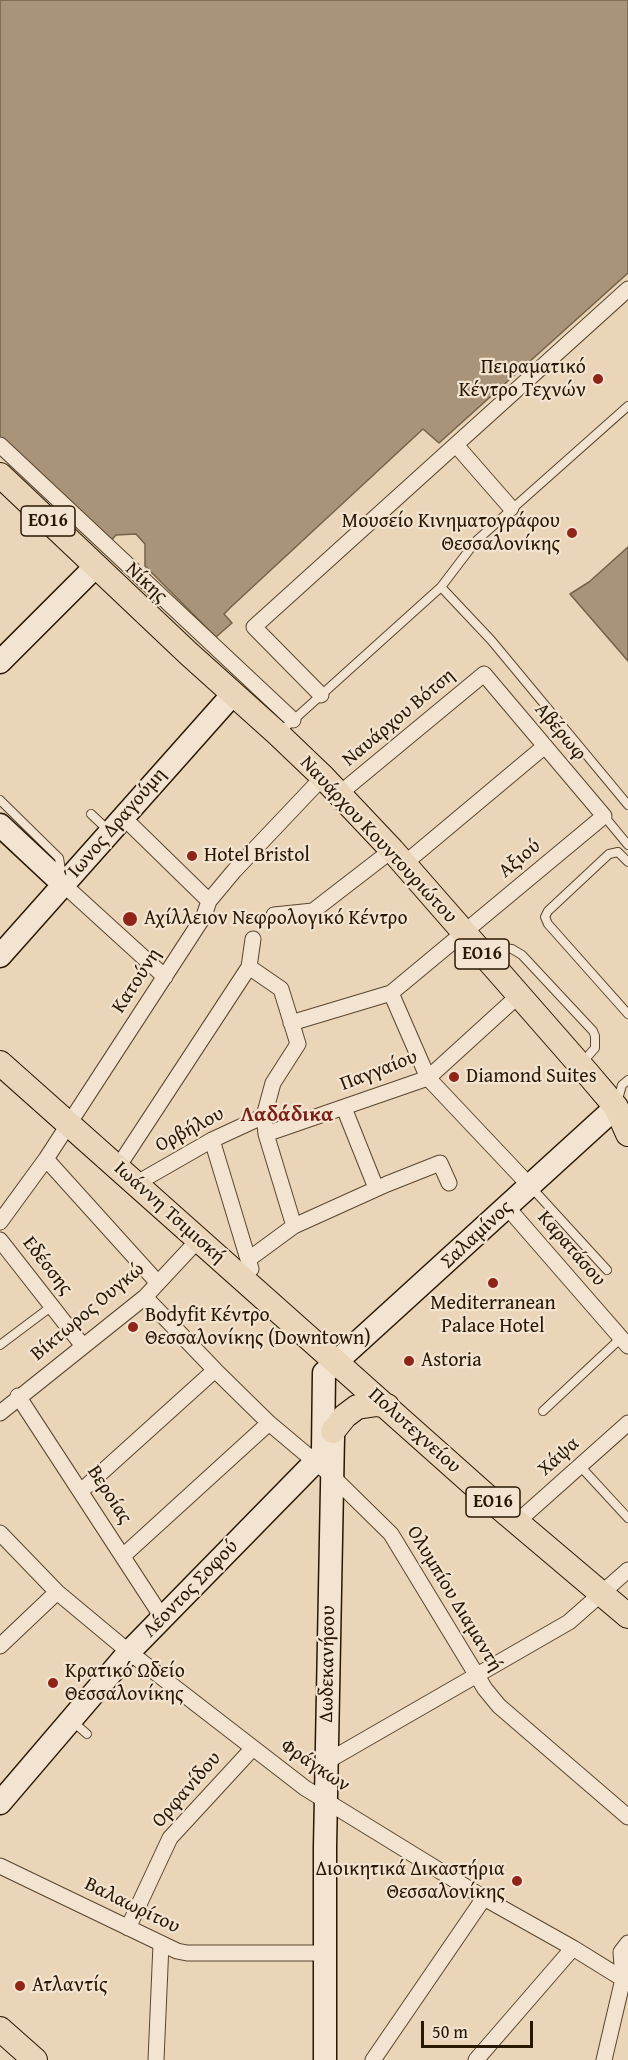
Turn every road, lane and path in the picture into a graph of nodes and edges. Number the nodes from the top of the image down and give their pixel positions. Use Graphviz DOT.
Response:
graph roads {
  1 [pos="628,289"];
  2 [pos="628,406"];
  3 [pos="0,445"];
  4 [pos="456,445"];
  5 [pos="0,475"];
  6 [pos="511,508"];
  7 [pos="96,566"];
  8 [pos="441,587"];
  9 [pos="0,662"];
  10 [pos="484,674"];
  11 [pos="233,694"];
  12 [pos="321,695"];
  13 [pos="286,727"];
  14 [pos="545,746"];
  15 [pos="323,777"];
  16 [pos="339,794"];
  17 [pos="0,800"];
  18 [pos="628,805"];
  19 [pos="91,814"];
  20 [pos="604,816"];
  21 [pos="117,824"];
  22 [pos="0,825"];
  23 [pos="628,845"];
  24 [pos="625,853"];
  25 [pos="398,857"];
  26 [pos="628,862"];
  27 [pos="64,885"];
  28 [pos="209,901"];
  29 [pos="274,915"];
  30 [pos="464,934"];
  31 [pos="253,939"];
  32 [pos="481,952"];
  33 [pos="0,956"];
  34 [pos="249,967"];
  35 [pos="165,977"];
  36 [pos="391,993"];
  37 [pos="518,996"];
  38 [pos="628,1014"];
  39 [pos="291,1023"];
  40 [pos="0,1063"];
  41 [pos="580,1065"];
  42 [pos="428,1078"];
  43 [pos="628,1080"];
  44 [pos="622,1106"];
  45 [pos="344,1108"];
  46 [pos="264,1116"];
  47 [pos="69,1124"];
  48 [pos="266,1134"];
  49 [pos="628,1134"];
  50 [pos="212,1140"];
  51 [pos="46,1159"];
  52 [pos="118,1167"];
  53 [pos="449,1183"];
  54 [pos="137,1184"];
  55 [pos="530,1186"];
  56 [pos="376,1188"];
  57 [pos="507,1207"];
  58 [pos="0,1222"];
  59 [pos="294,1226"];
  60 [pos="200,1239"];
  61 [pos="0,1240"];
  62 [pos="249,1259"];
  63 [pos="607,1270"];
  64 [pos="158,1283"];
  65 [pos="257,1292"];
  66 [pos="145,1297"];
  67 [pos="52,1306"];
  68 [pos="625,1342"];
  69 [pos="0,1345"];
  70 [pos="83,1346"];
  71 [pos="338,1362"];
  72 [pos="215,1370"];
  73 [pos="18,1396"];
  74 [pos="387,1406"];
  75 [pos="543,1411"];
  76 [pos="0,1413"];
  77 [pos="269,1423"];
  78 [pos="628,1423"];
  79 [pos="326,1455"];
  80 [pos="580,1466"];
  81 [pos="81,1491"];
  82 [pos="628,1518"];
  83 [pos="517,1522"];
  84 [pos="3,1544"];
  85 [pos="123,1556"];
  86 [pos="628,1570"];
  87 [pos="616,1585"];
  88 [pos="57,1592"];
  89 [pos="628,1616"];
  90 [pos="162,1617"];
  91 [pos="0,1647"];
  92 [pos="129,1652"];
  93 [pos="477,1676"];
  94 [pos="253,1748"];
  95 [pos="326,1762"];
  96 [pos="326,1800"];
  97 [pos="0,1803"];
  98 [pos="628,1817"];
  99 [pos="0,1866"];
  100 [pos="484,1898"];
  101 [pos="128,1928"];
  102 [pos="628,1943"];
  103 [pos="160,1944"];
  104 [pos="573,1948"];
  105 [pos="324,1953"];
  106 [pos="626,1980"];
  107 [pos="0,2029"];
  108 [pos="35,2060"];
  109 [pos="156,2060"];
  110 [pos="325,2060"];
  111 [pos="373,2060"];
  112 [pos="476,2060"];
  113 [pos="604,2060"];
  1 -- 4 [label="street"];
  2 -- 6 [label="lane"];
  3 -- 13 [label="street, Νίκης"];
  4 -- 6 [label="street"];
  4 -- 12 [label="street"];
  5 -- 7 [label="main road, Νίκης / ΕΟ16"];
  6 -- 8 [label="lane"];
  7 -- 9 [label="main road"];
  7 -- 11 [label="main road, Νίκης / ΕΟ16"];
  8 -- 12 [label="lane"];
  8 -- 18 [label="lane"];
  10 -- 14 [label="street, Αβέρωφ"];
  10 -- 16 [label="street, Ναυάρχου Βότση"];
  11 -- 13 [label="main road, Ναυάρχου Κουντουριώτου / ΕΟ16"];
  11 -- 21 [label="main road, Ίωνος Δραγούμη"];
  12 -- 13 [label="lane"];
  13 -- 15 [label="main road, Ναυάρχου Κουντουριώτου / ΕΟ16"];
  14 -- 20 [label="street, Αβέρωφ"];
  14 -- 25 [label="street"];
  15 -- 16 [label="main road, Ναυάρχου Κουντουριώτου / ΕΟ16"];
  15 -- 28 [label="street, Κατούνη"];
  16 -- 25 [label="main road, Ναυάρχου Κουντουριώτου / ΕΟ16"];
  17 -- 27 [label="lane"];
  19 -- 21 [label="lane"];
  20 -- 23 [label="lane"];
  20 -- 30 [label="street, Αξιού"];
  21 -- 27 [label="main road, Ίωνος Δραγούμη"];
  21 -- 28 [label="street"];
  22 -- 27 [label="main road"];
  24 -- 26 [label="lane"];
  24 -- 38 [label="lane"];
  25 -- 29 [label="street"];
  25 -- 30 [label="main road, Ναυάρχου Κουντουριώτου / ΕΟ16"];
  27 -- 33 [label="main road, Ίωνος Δραγούμη"];
  27 -- 35 [label="street"];
  28 -- 35 [label="street, Κατούνη"];
  30 -- 32 [label="main road, Ναυάρχου Κουντουριώτου / ΕΟ16"];
  30 -- 36 [label="street, Αξιού"];
  31 -- 34 [label="street"];
  32 -- 37 [label="main road, Ναυάρχου Κουντουριώτου / ΕΟ16"];
  32 -- 41 [label="lane"];
  34 -- 39 [label="street"];
  34 -- 52 [label="street"];
  35 -- 47 [label="street, Κατούνη"];
  36 -- 39 [label="street"];
  36 -- 42 [label="street"];
  37 -- 41 [label="main road, Ναυάρχου Κουντουριώτου / ΕΟ16"];
  37 -- 42 [label="street, Παγγαίου"];
  39 -- 46 [label="street"];
  40 -- 47 [label="main road, Ιωάννη Τσιμισκή / ΕΟ16"];
  41 -- 44 [label="main road, Ναυάρχου Κουντουριώτου / ΕΟ16"];
  42 -- 45 [label="street, Παγγαίου"];
  42 -- 55 [label="street"];
  43 -- 44 [label="lane"];
  44 -- 49 [label="main road, Ναυάρχου Κουντουριώτου / ΕΟ16"];
  44 -- 55 [label="main road, Σαλαμίνος"];
  45 -- 48 [label="street, Παγγαίου"];
  45 -- 56 [label="street"];
  46 -- 48 [label="street"];
  46 -- 50 [label="street, Ορβήλου"];
  47 -- 51 [label="street, Κατούνη"];
  47 -- 52 [label="main road, Ιωάννη Τσιμισκή / ΕΟ16"];
  48 -- 59 [label="street"];
  50 -- 54 [label="street, Ορβήλου"];
  50 -- 62 [label="street"];
  51 -- 58 [label="street, Κατούνη"];
  51 -- 64 [label="street"];
  52 -- 54 [label="main road, Ιωάννη Τσιμισκή / ΕΟ16"];
  53 -- 56 [label="street"];
  54 -- 60 [label="main road, Ιωάννη Τσιμισκή / ΕΟ16"];
  55 -- 57 [label="main road, Σαλαμίνος"];
  55 -- 63 [label="lane"];
  56 -- 59 [label="street"];
  57 -- 68 [label="street, Καρατάσου"];
  57 -- 71 [label="main road, Σαλαμίνος"];
  59 -- 62 [label="street"];
  60 -- 64 [label="street, Βίκτωρος Ουγκώ"];
  60 -- 65 [label="main road, Ιωάννη Τσιμισκή / ΕΟ16"];
  61 -- 67 [label="street, Εδέσσης"];
  62 -- 65 [label="street"];
  64 -- 66 [label="street, Βίκτωρος Ουγκώ"];
  65 -- 71 [label="main road, Ιωάννη Τσιμισκή / ΕΟ16"];
  66 -- 70 [label="street, Βίκτωρος Ουγκώ"];
  66 -- 72 [label="street, Ολυμπίου Διαμαντή"];
  67 -- 69 [label="lane"];
  67 -- 70 [label="street, Εδέσσης"];
  68 -- 75 [label="lane"];
  70 -- 73 [label="street, Βίκτωρος Ουγκώ"];
  71 -- 74 [label="main road, Πολυτεχνείου / ΕΟ16"];
  71 -- 79 [label="main road, Δωδεκανήσου"];
  72 -- 77 [label="street, Ολυμπίου Διαμαντή"];
  72 -- 81 [label="street"];
  73 -- 76 [label="street, Βίκτωρος Ουγκώ"];
  73 -- 81 [label="street, Βεροίας"];
  74 -- 79 [label="main road"];
  74 -- 83 [label="main road, Πολυτεχνείου / ΕΟ16"];
  77 -- 79 [label="street, Ολυμπίου Διαμαντή"];
  77 -- 85 [label="street"];
  78 -- 80 [label="street, Χάψα"];
  79 -- 90 [label="main road, Λέοντος Σοφού"];
  79 -- 93 [label="street, Ολυμπίου Διαμαντή"];
  79 -- 95 [label="main road, Δωδεκανήσου"];
  80 -- 82 [label="lane"];
  80 -- 83 [label="street, Χάψα"];
  81 -- 85 [label="street, Βεροίας"];
  83 -- 87 [label="main road, Πολυτεχνείου / ΕΟ16"];
  84 -- 88 [label="street, Φράγκων"];
  85 -- 90 [label="street, Βεροίας"];
  86 -- 87 [label="street"];
  87 -- 89 [label="main road, Πολυτεχνείου / ΕΟ16"];
  87 -- 93 [label="street"];
  88 -- 91 [label="street"];
  88 -- 92 [label="street, Φράγκων"];
  90 -- 92 [label="main road, Λέοντος Σοφού"];
  92 -- 94 [label="street, Φράγκων"];
  92 -- 97 [label="main road, Λέοντος Σοφού"];
  93 -- 95 [label="street"];
  93 -- 98 [label="street, Ολυμπίου Διαμαντή"];
  94 -- 96 [label="street, Φράγκων"];
  94 -- 101 [label="street, Ορφανίδου"];
  95 -- 96 [label="main road, Δωδεκανήσου"];
  96 -- 100 [label="street, Φράγκων"];
  96 -- 105 [label="main road, Δωδεκανήσου"];
  99 -- 101 [label="street, Βαλαωρίτου"];
  100 -- 104 [label="street, Φράγκων"];
  100 -- 111 [label="street"];
  101 -- 103 [label="street, Βαλαωρίτου"];
  102 -- 106 [label="street"];
  103 -- 105 [label="street, Βαλαωρίτου"];
  103 -- 109 [label="street"];
  104 -- 106 [label="street, Φράγκων"];
  104 -- 112 [label="street"];
  105 -- 110 [label="main road, Δωδεκανήσου"];
  106 -- 113 [label="street"];
  107 -- 108 [label="main road"];
}
